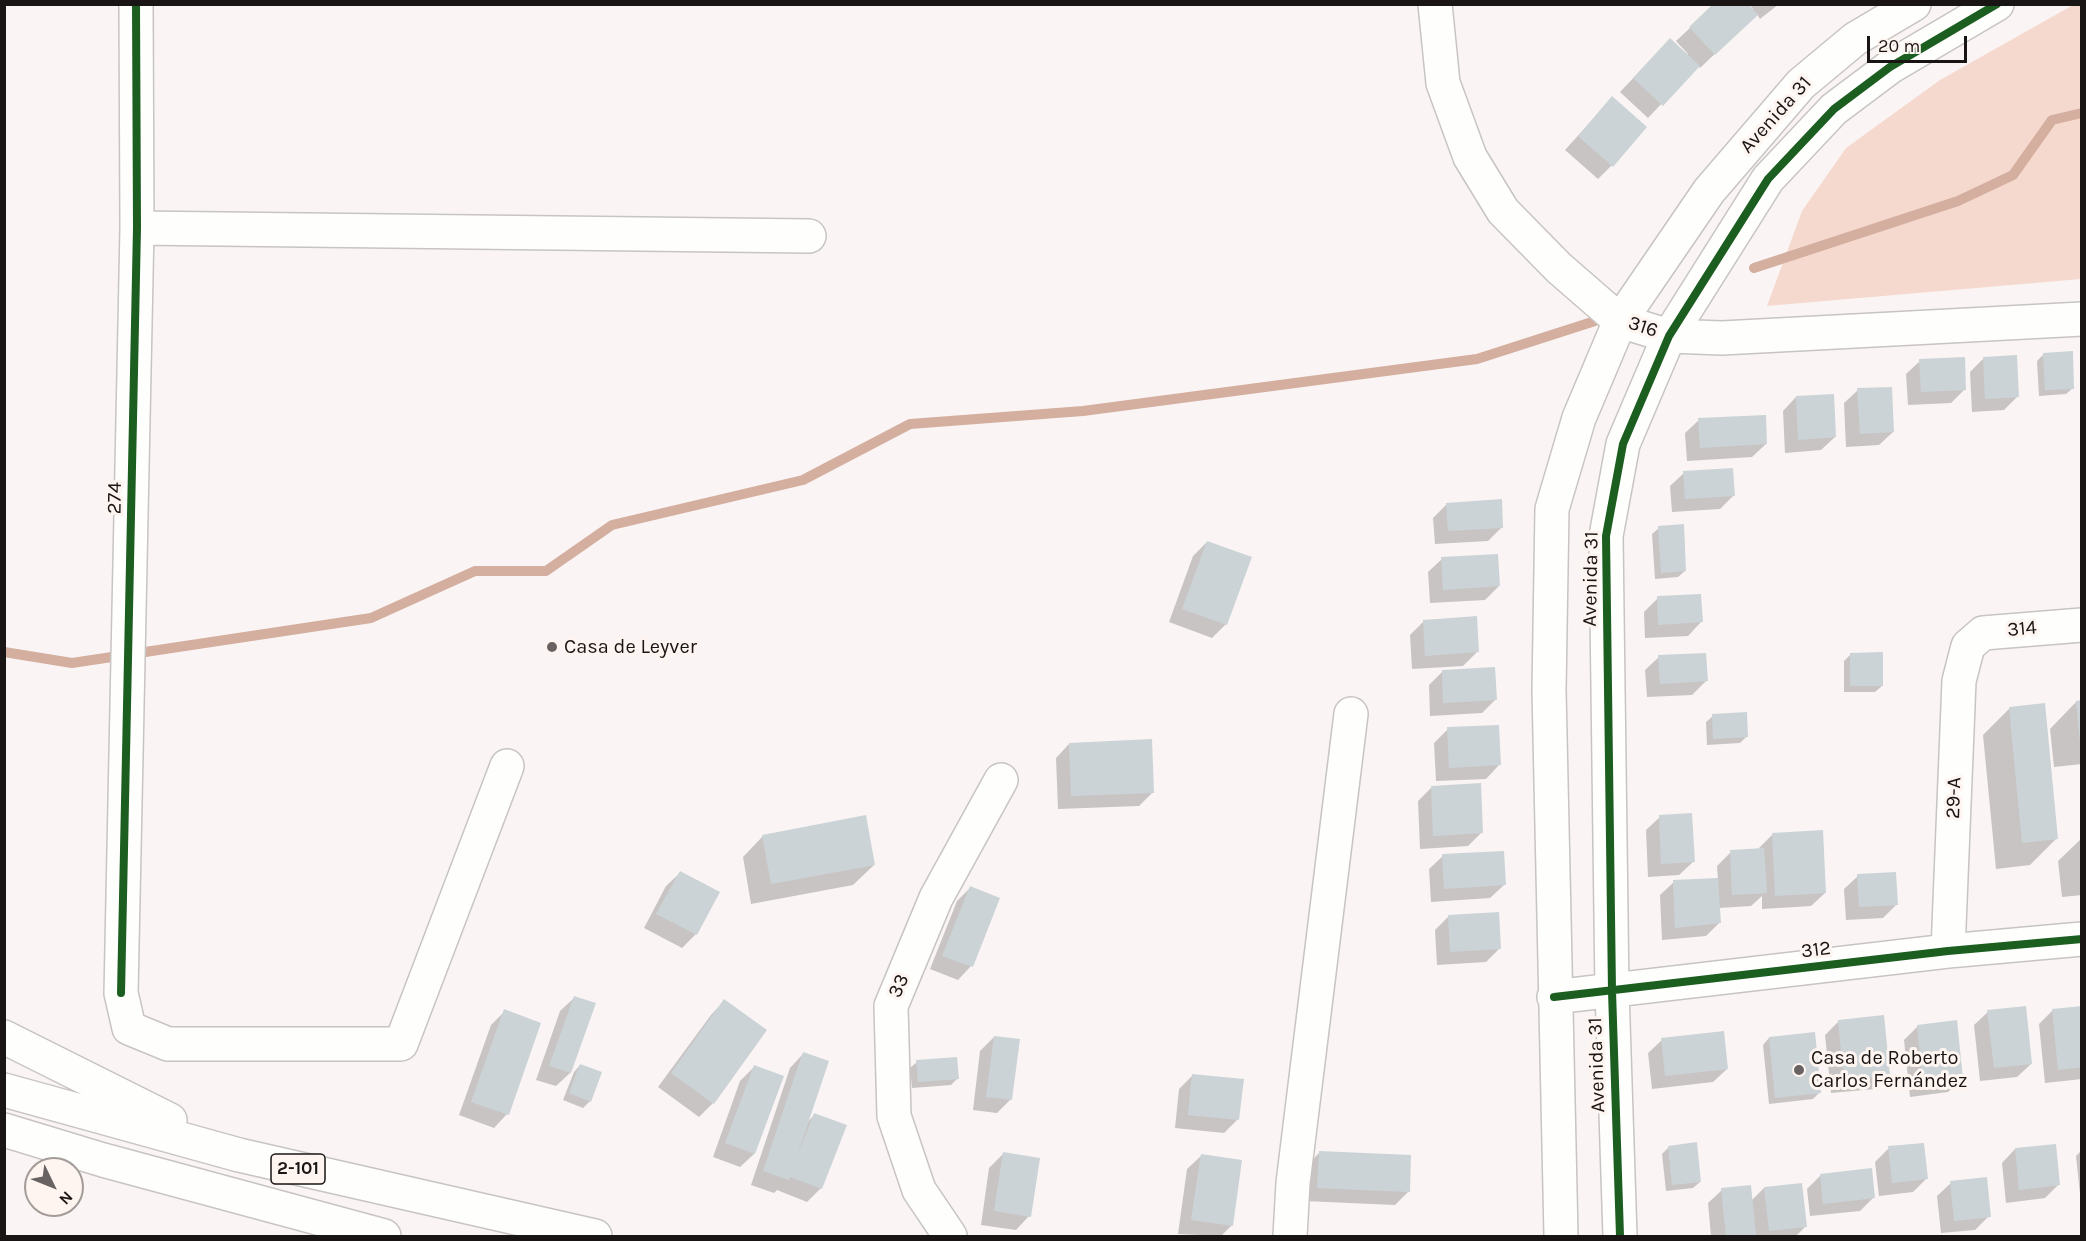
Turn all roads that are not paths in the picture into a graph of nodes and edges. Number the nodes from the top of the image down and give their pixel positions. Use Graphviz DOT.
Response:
graph roads {
  1 [pos="136,4"];
  2 [pos="1435,4"];
  3 [pos="1914,4"];
  4 [pos="1997,4"];
  5 [pos="137,228"];
  6 [pos="808,236"];
  7 [pos="2082,319"];
  8 [pos="1620,321"];
  9 [pos="1670,336"];
  10 [pos="2082,625"];
  11 [pos="1968,646"];
  12 [pos="1351,714"];
  13 [pos="507,766"];
  14 [pos="1001,780"];
  15 [pos="2082,939"];
  16 [pos="1948,951"];
  17 [pos="1612,991"];
  18 [pos="1554,996"];
  19 [pos="4,1037"];
  20 [pos="4,1090"];
  21 [pos="4,1130"];
  22 [pos="239,1155"];
  23 [pos="384,1236"];
  24 [pos="595,1236"];
  25 [pos="950,1236"];
  26 [pos="1290,1236"];
  27 [pos="1561,1236"];
  28 [pos="1620,1236"];
  1 -- 5 [label="main road, 274"];
  2 -- 8 [label="main road, 316"];
  3 -- 8 [label="main road, Avenida 31"];
  4 -- 9 [label="main road, Avenida 31"];
  5 -- 6 [label="main road"];
  5 -- 13 [label="main road, 274"];
  7 -- 9 [label="main road, 316"];
  8 -- 9 [label="main road, 316"];
  8 -- 18 [label="main road, Avenida 31"];
  9 -- 17 [label="main road, Avenida 31"];
  10 -- 11 [label="main road, 314"];
  11 -- 16 [label="main road, 29-A"];
  12 -- 26 [label="main road"];
  14 -- 25 [label="main road, 33"];
  15 -- 16 [label="main road, 312"];
  16 -- 17 [label="main road, 312"];
  17 -- 18 [label="main road, 312"];
  17 -- 28 [label="main road, Avenida 31"];
  18 -- 27 [label="main road, Avenida 31"];
  19 -- 22 [label="main road"];
  20 -- 22 [label="main road, 2-101"];
  21 -- 23 [label="main road, 2-101"];
  22 -- 24 [label="main road, 2-101"];
}
